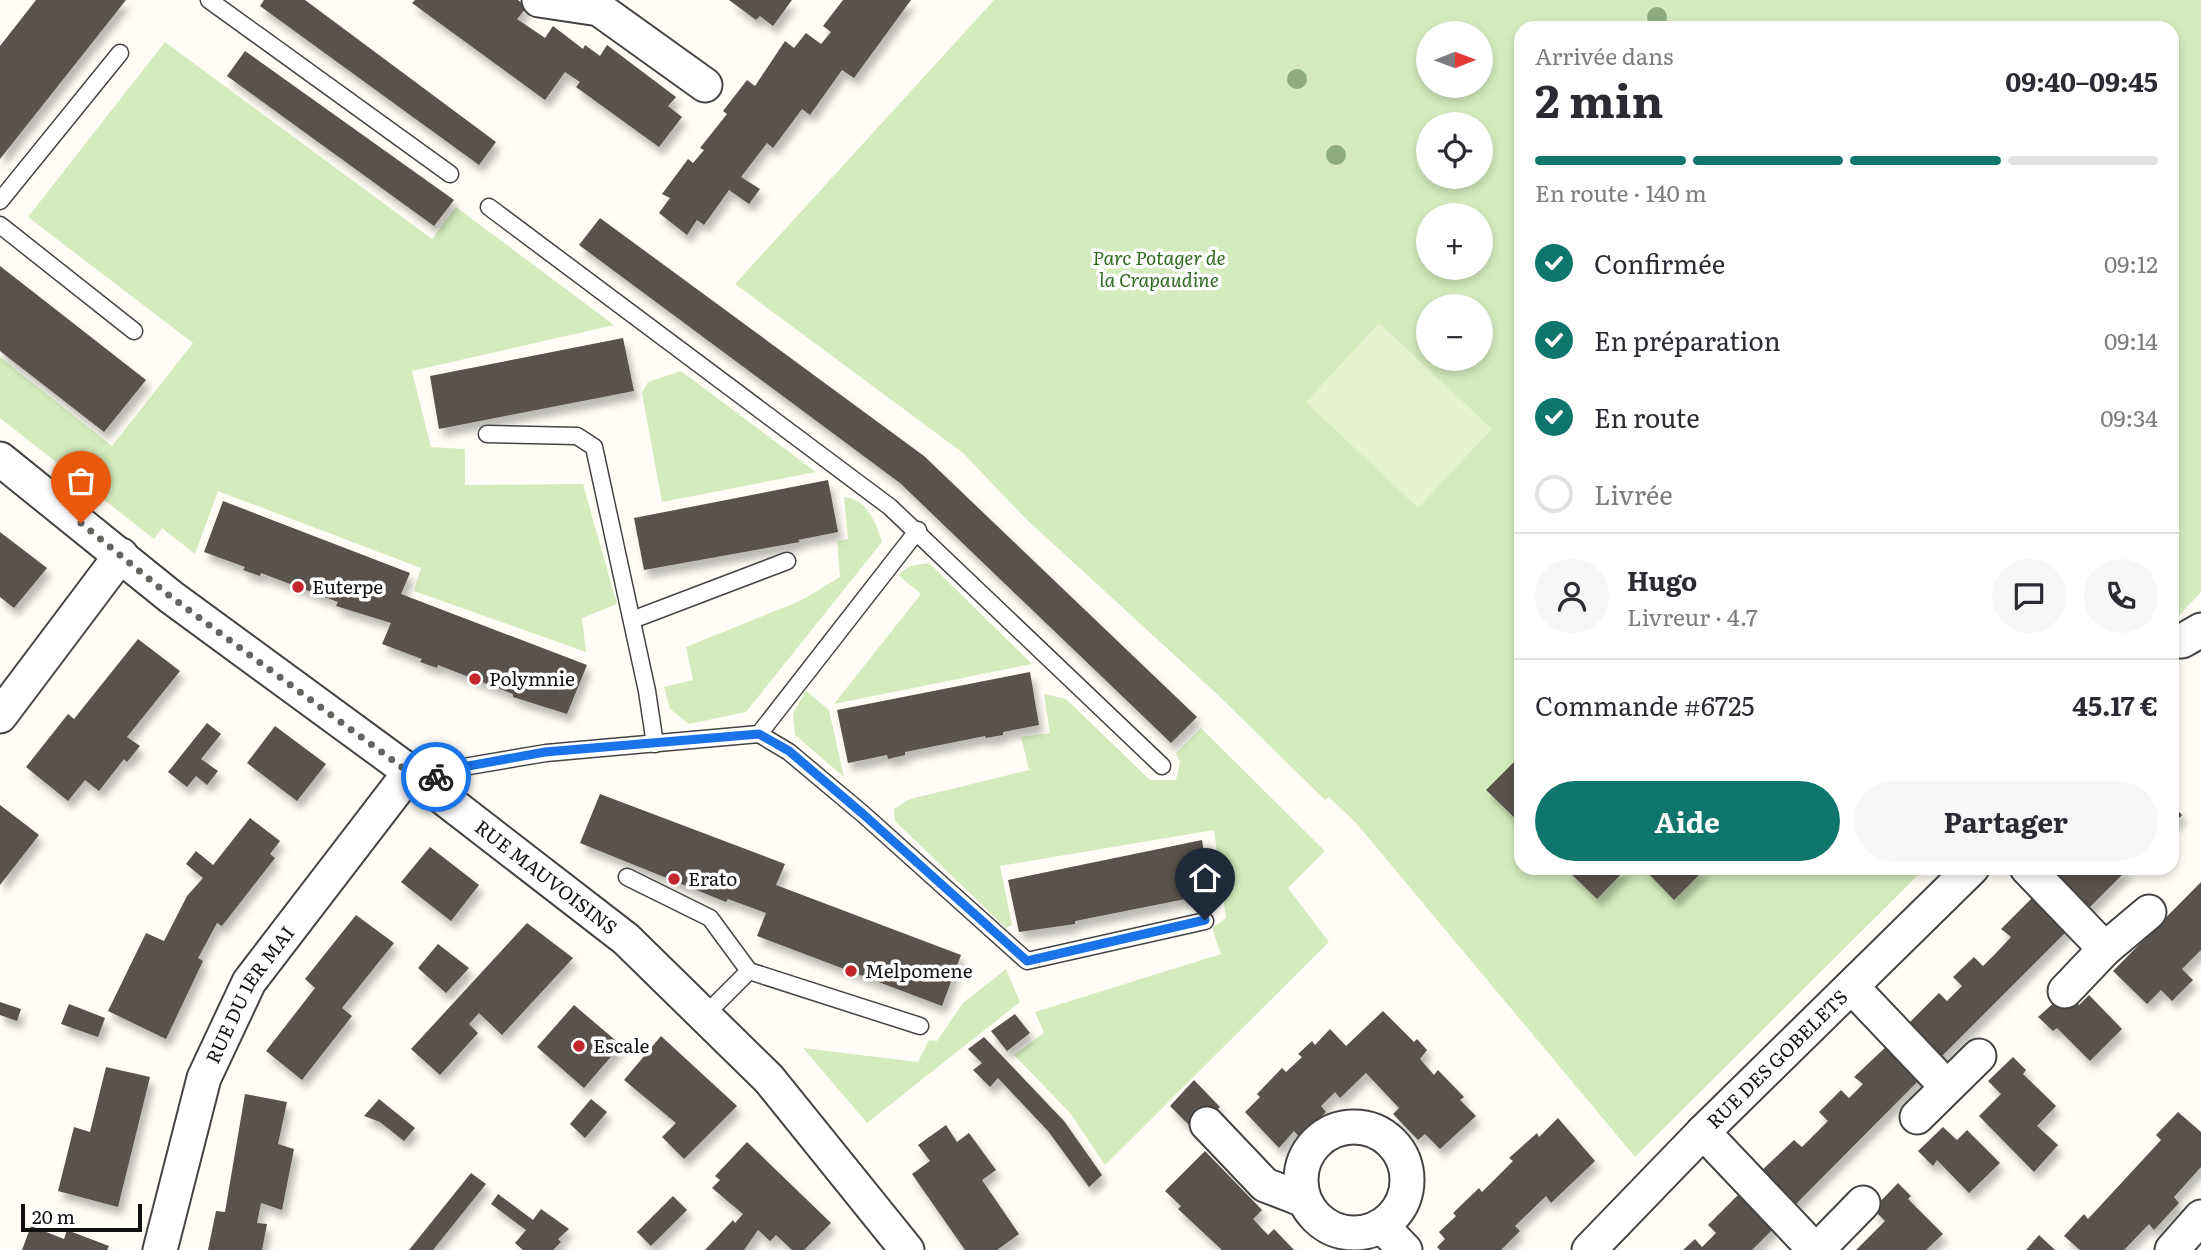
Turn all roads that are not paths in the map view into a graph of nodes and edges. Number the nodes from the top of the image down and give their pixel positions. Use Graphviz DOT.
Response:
graph roads {
  1 [pos="209,0"];
  2 [pos="539,0"];
  3 [pos="120,53"];
  4 [pos="705,85"];
  5 [pos="450,174"];
  6 [pos="0,201"];
  7 [pos="489,207"];
  8 [pos="0,225"];
  9 [pos="134,331"];
  10 [pos="487,434"];
  11 [pos="0,459"];
  12 [pos="918,530"];
  13 [pos="121,555"];
  14 [pos="787,561"];
  15 [pos="632,620"];
  16 [pos="0,716"];
  17 [pos="759,734"];
  18 [pos="655,744"];
  19 [pos="1162,766"];
  20 [pos="419,780"];
  21 [pos="1965,875"];
  22 [pos="2034,875"];
  23 [pos="627,877"];
  24 [pos="2149,912"];
  25 [pos="1205,920"];
  26 [pos="2105,949"];
  27 [pos="749,971"];
  28 [pos="1852,987"];
  29 [pos="2065,991"];
  30 [pos="704,1016"];
  31 [pos="920,1026"];
  32 [pos="1979,1056"];
  33 [pos="1946,1086"];
  34 [pos="1917,1117"];
  35 [pos="1207,1124"];
  36 [pos="1703,1132"];
  37 [pos="1304,1200"];
  38 [pos="1863,1203"];
  39 [pos="2201,1217"];
  40 [pos="1382,1226"];
  41 [pos="901,1248"];
  42 [pos="160,1250"];
  43 [pos="1405,1250"];
  44 [pos="1589,1250"];
  45 [pos="1816,1250"];
  46 [pos="2172,1250"];
  1 -- 5 [label="lane"];
  2 -- 4 [label="street"];
  3 -- 6 [label="lane"];
  7 -- 12 [label="lane"];
  8 -- 9 [label="lane"];
  10 -- 15 [label="lane"];
  11 -- 13 [label="street, RUE MAUVOISINS"];
  12 -- 17 [label="lane"];
  12 -- 19 [label="lane"];
  13 -- 16 [label="street"];
  13 -- 20 [label="street, RUE MAUVOISINS"];
  14 -- 15 [label="lane"];
  15 -- 18 [label="lane"];
  17 -- 18 [label="lane"];
  17 -- 25 [label="lane"];
  18 -- 20 [label="lane"];
  20 -- 30 [label="street, RUE MAUVOISINS"];
  20 -- 42 [label="street, RUE DU 1ER MAI"];
  21 -- 28 [label="street, RUE DES GOBELETS"];
  22 -- 26 [label="street"];
  23 -- 27 [label="lane"];
  24 -- 26 [label="street"];
  26 -- 29 [label="street"];
  27 -- 30 [label="lane"];
  27 -- 31 [label="lane"];
  28 -- 33 [label="street, RUE DES GOBELETS"];
  28 -- 36 [label="street, RUE DES GOBELETS"];
  30 -- 41 [label="street, RUE MAUVOISINS"];
  32 -- 33 [label="street"];
  33 -- 34 [label="street"];
  35 -- 37 [label="street"];
  36 -- 44 [label="street, RUE DES GOBELETS"];
  36 -- 45 [label="street, RUE DES GOBELETS"];
  37 -- 40 [label="street"];
  37 -- 40 [label="street"];
  38 -- 45 [label="street, RUE DES GOBELETS"];
  39 -- 46 [label="street"];
  40 -- 43 [label="street"];
}
